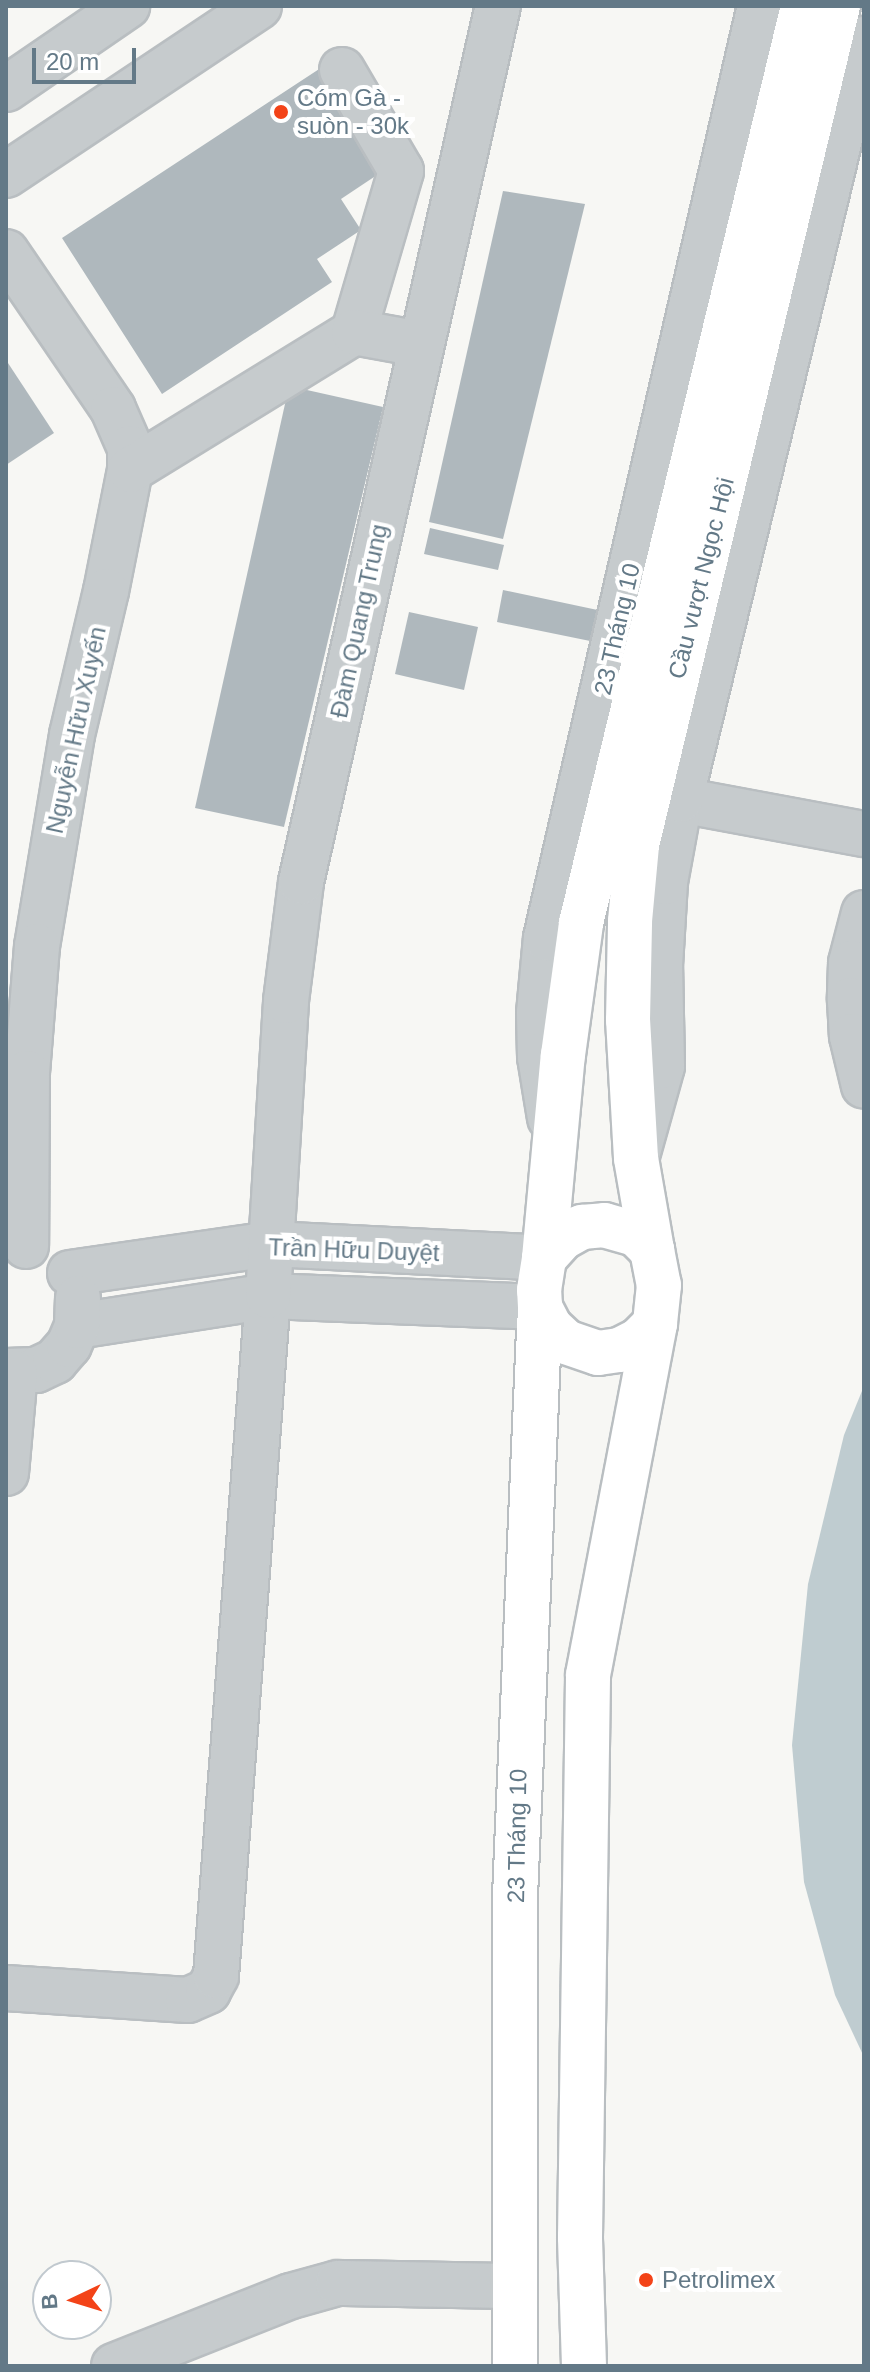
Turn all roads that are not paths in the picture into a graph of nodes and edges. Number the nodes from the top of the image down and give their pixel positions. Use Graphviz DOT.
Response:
graph roads {
  1 [pos="259,6"];
  2 [pos="498,6"];
  3 [pos="760,6"];
  4 [pos="803,6"];
  5 [pos="838,6"];
  6 [pos="119,8"];
  7 [pos="864,39"];
  8 [pos="342,70"];
  9 [pos="6,89"];
  10 [pos="6,175"];
  11 [pos="10,240"];
  12 [pos="354,332"];
  13 [pos="420,344"];
  14 [pos="145,461"];
  15 [pos="680,800"];
  16 [pos="864,834"];
  17 [pos="864,913"];
  18 [pos="864,1086"];
  19 [pos="556,1151"];
  20 [pos="636,1158"];
  21 [pos="271,1244"];
  22 [pos="16,1246"];
  23 [pos="652,1250"];
  24 [pos="544,1258"];
  25 [pos="70,1273"];
  26 [pos="268,1296"];
  27 [pos="540,1307"];
  28 [pos="655,1324"];
  29 [pos="77,1326"];
  30 [pos="11,1372"];
  31 [pos="6,1473"];
  32 [pos="6,1988"];
  33 [pos="513,2286"];
  34 [pos="114,2366"];
  35 [pos="515,2366"];
  36 [pos="584,2366"];
  1 -- 10 [label="street"];
  2 -- 13 [label="street, Đàm Quang Trung"];
  3 -- 19 [label="street, 23 Tháng 10"];
  4 -- 19 [label="main road, Cầu vượt Ngọc Hội"];
  5 -- 20 [label="main road, Cầu vượt Ngọc Hội"];
  6 -- 9 [label="street"];
  7 -- 15 [label="street"];
  8 -- 12 [label="street"];
  11 -- 14 [label="street, Nguyễn Hữu Xuyến"];
  12 -- 13 [label="street"];
  12 -- 14 [label="street"];
  13 -- 21 [label="street, Đàm Quang Trung"];
  14 -- 22 [label="street, Nguyễn Hữu Xuyến"];
  15 -- 16 [label="street"];
  15 -- 20 [label="street"];
  17 -- 18 [label="street"];
  19 -- 24 [label="main road, 23 Tháng 10"];
  20 -- 23 [label="main road"];
  21 -- 24 [label="street, Trần Hữu Duyệt"];
  21 -- 25 [label="street, Trần Hữu Duyệt"];
  21 -- 26 [label="street, Đàm Quang Trung"];
  22 -- 25 [label="street"];
  23 -- 24 [label="main road"];
  23 -- 28 [label="main road"];
  24 -- 27 [label="main road"];
  25 -- 29 [label="street"];
  26 -- 27 [label="street, Trần Hữu Duyệt"];
  26 -- 29 [label="street, Trần Hữu Duyệt"];
  26 -- 32 [label="street, Đàm Quang Trung"];
  27 -- 28 [label="main road"];
  27 -- 33 [label="main road, 23 Tháng 10"];
  28 -- 36 [label="main road"];
  29 -- 30 [label="street"];
  30 -- 31 [label="street"];
  33 -- 34 [label="street"];
  33 -- 35 [label="main road, 23 Tháng 10"];
}
